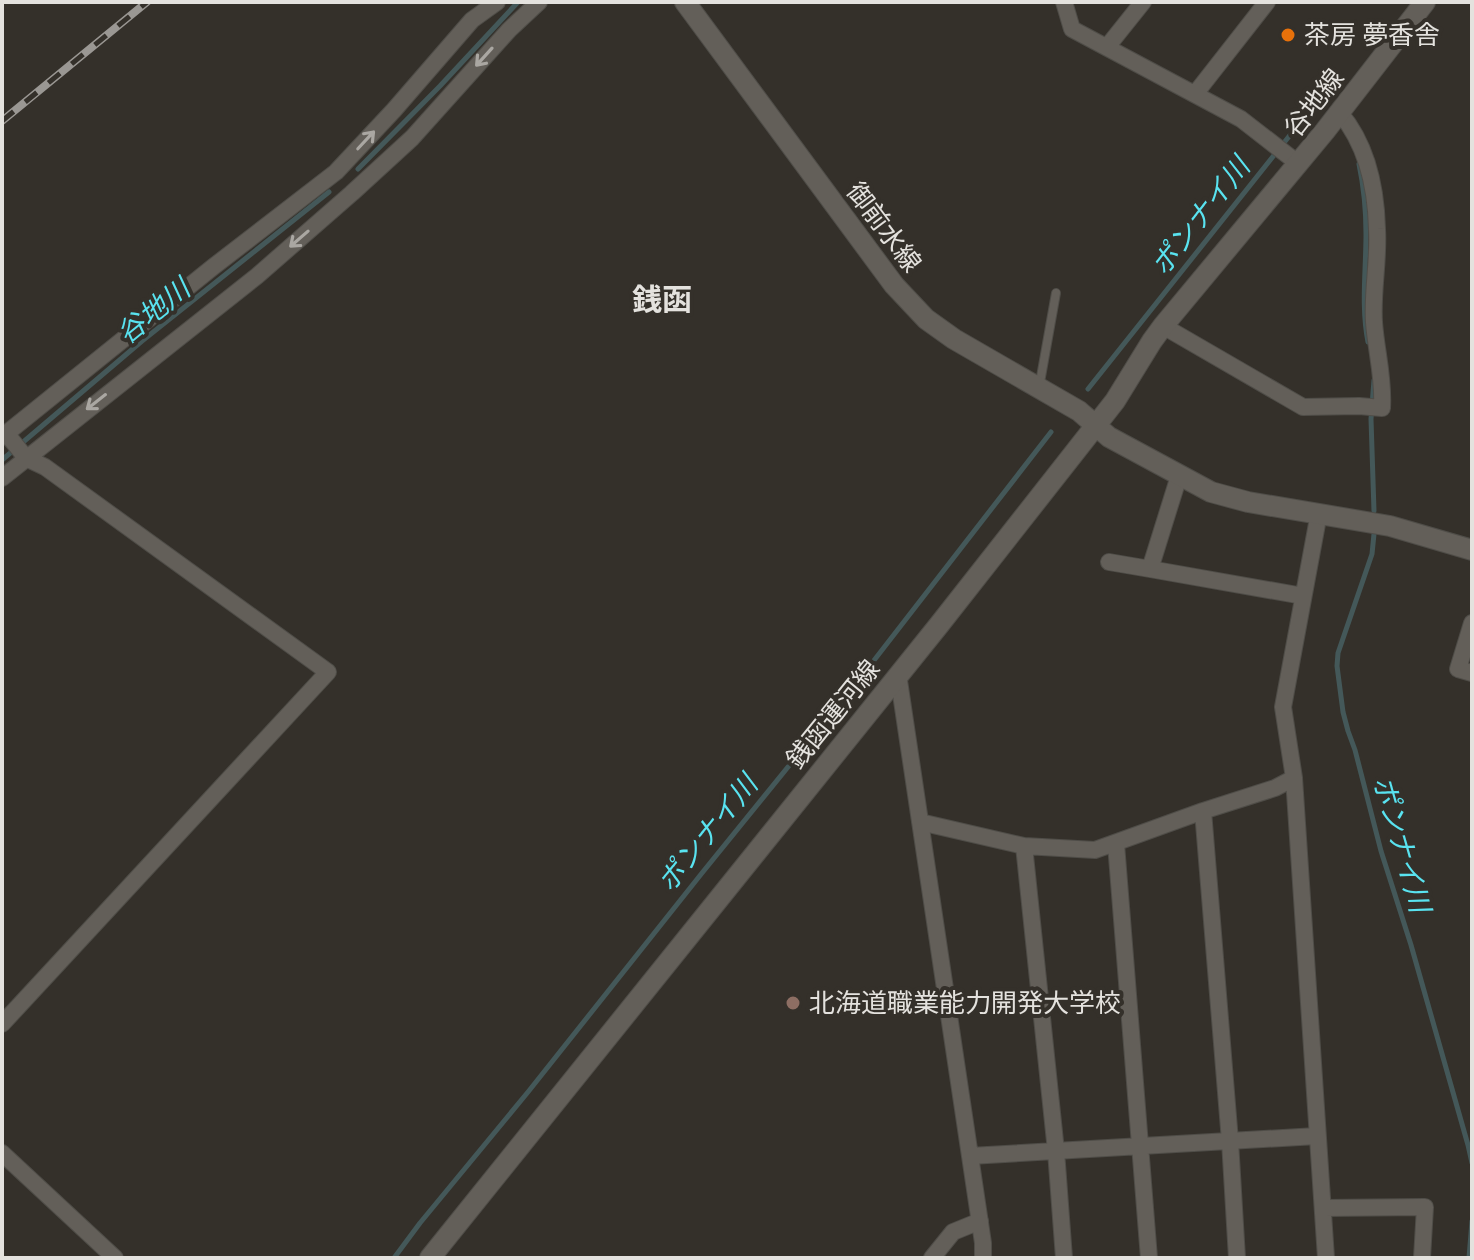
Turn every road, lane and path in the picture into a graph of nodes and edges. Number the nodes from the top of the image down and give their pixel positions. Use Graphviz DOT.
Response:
graph roads {
  1 [pos="497,2"];
  2 [pos="539,2"];
  3 [pos="685,2"];
  4 [pos="1064,2"];
  5 [pos="1143,2"];
  6 [pos="1267,2"];
  7 [pos="1425,2"];
  8 [pos="1107,47"];
  9 [pos="1195,94"];
  10 [pos="1340,113"];
  11 [pos="1287,154"];
  12 [pos="336,172"];
  13 [pos="352,193"];
  14 [pos="1056,293"];
  15 [pos="1163,326"];
  16 [pos="1039,388"];
  17 [pos="1095,425"];
  18 [pos="6,436"];
  19 [pos="24,456"];
  20 [pos="1179,476"];
  21 [pos="2,478"];
  22 [pos="1319,513"];
  23 [pos="1472,550"];
  24 [pos="1109,562"];
  25 [pos="1150,569"];
  26 [pos="1303,596"];
  27 [pos="1472,623"];
  28 [pos="1472,673"];
  29 [pos="898,674"];
  30 [pos="1294,778"];
  31 [pos="1203,811"];
  32 [pos="920,822"];
  33 [pos="1116,844"];
  34 [pos="1024,846"];
  35 [pos="2,1024"];
  36 [pos="1317,1136"];
  37 [pos="1230,1141"];
  38 [pos="1140,1146"];
  39 [pos="1056,1151"];
  40 [pos="2,1153"];
  41 [pos="970,1156"];
  42 [pos="1323,1208"];
  43 [pos="980,1221"];
  44 [pos="115,1258"];
  45 [pos="430,1258"];
  46 [pos="932,1258"];
  47 [pos="983,1258"];
  48 [pos="1064,1258"];
  49 [pos="1149,1258"];
  50 [pos="1237,1258"];
  51 [pos="1326,1258"];
  52 [pos="1422,1258"];
  12 -- 1 [label="street, one-way"];
  2 -- 13 [label="street, one-way"];
  3 -- 16 [label="street, 御前水線"];
  4 -- 8 [label="street"];
  5 -- 8 [label="street"];
  6 -- 9 [label="street"];
  7 -- 10 [label="street, 谷地線"];
  8 -- 9 [label="street"];
  9 -- 11 [label="street"];
  10 -- 11 [label="street, 谷地線"];
  10 -- 15 [label="street"];
  11 -- 15 [label="street, 谷地線"];
  12 -- 13 [label="street"];
  12 -- 18 [label="street"];
  13 -- 19 [label="street, one-way"];
  14 -- 16 [label="lane"];
  15 -- 17 [label="street, 谷地線"];
  16 -- 17 [label="street, 御前水線"];
  17 -- 20 [label="street, 御前水線"];
  17 -- 29 [label="street, 銭函運河線"];
  18 -- 19 [label="street"];
  19 -- 21 [label="street"];
  19 -- 35 [label="street"];
  20 -- 22 [label="street, 御前水線"];
  20 -- 25 [label="street"];
  22 -- 23 [label="street, 御前水線"];
  22 -- 26 [label="street"];
  24 -- 25 [label="street"];
  25 -- 26 [label="street"];
  26 -- 30 [label="street"];
  27 -- 28 [label="street"];
  29 -- 32 [label="street"];
  29 -- 45 [label="street, 銭函運河線"];
  30 -- 31 [label="street"];
  30 -- 36 [label="street"];
  31 -- 33 [label="street"];
  31 -- 37 [label="street"];
  32 -- 34 [label="street"];
  32 -- 41 [label="street"];
  33 -- 34 [label="street"];
  33 -- 38 [label="street"];
  34 -- 39 [label="street"];
  36 -- 37 [label="street"];
  36 -- 42 [label="street"];
  37 -- 38 [label="street"];
  37 -- 50 [label="street"];
  38 -- 39 [label="street"];
  38 -- 49 [label="street"];
  39 -- 41 [label="street"];
  39 -- 48 [label="street"];
  40 -- 44 [label="street"];
  41 -- 43 [label="street"];
  42 -- 51 [label="street"];
  42 -- 52 [label="street"];
  43 -- 46 [label="street"];
  43 -- 47 [label="street"];
}
